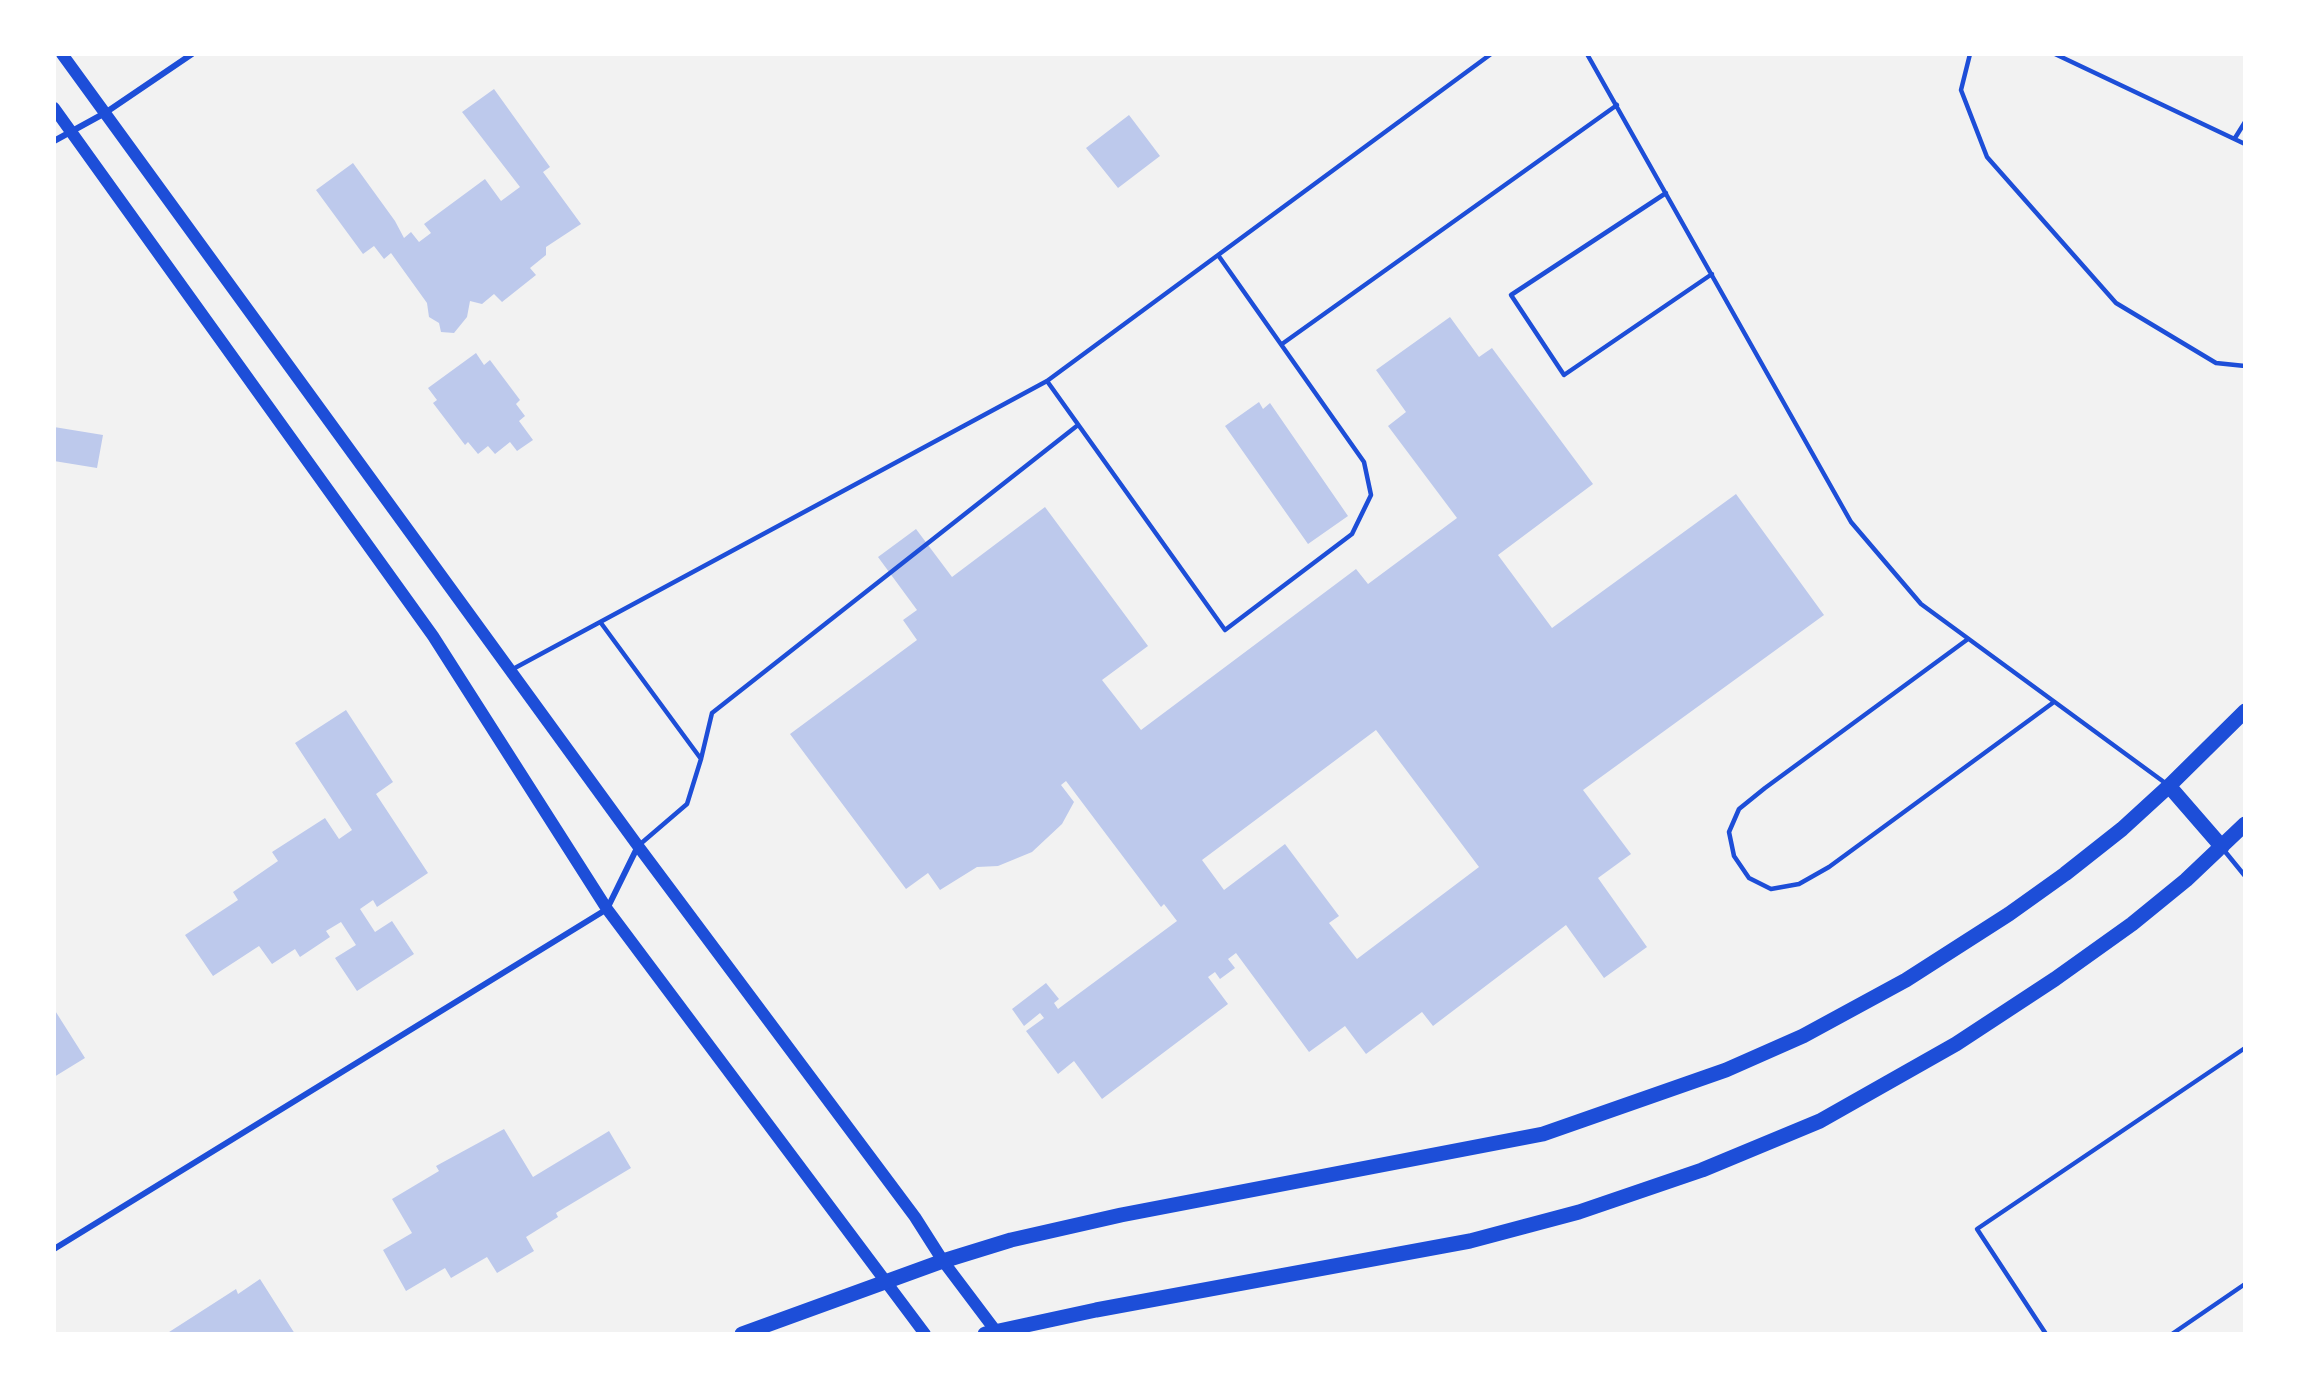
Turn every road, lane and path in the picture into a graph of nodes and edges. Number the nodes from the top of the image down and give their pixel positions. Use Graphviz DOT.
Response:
graph roads {
  1 [pos="62,54"];
  2 [pos="192,54"];
  3 [pos="1491,54"];
  4 [pos="1587,54"];
  5 [pos="1970,54"];
  6 [pos="2055,54"];
  7 [pos="1617,105"];
  8 [pos="54,108"];
  9 [pos="105,113"];
  10 [pos="2245,122"];
  11 [pos="72,132"];
  12 [pos="2235,138"];
  13 [pos="54,141"];
  14 [pos="2245,144"];
  15 [pos="1666,193"];
  16 [pos="1218,255"];
  17 [pos="1712,274"];
  18 [pos="1282,344"];
  19 [pos="2245,366"];
  20 [pos="1047,381"];
  21 [pos="1078,425"];
  22 [pos="600,623"];
  23 [pos="1968,639"];
  24 [pos="510,671"];
  25 [pos="2054,702"];
  26 [pos="2245,711"];
  27 [pos="701,759"];
  28 [pos="2169,786"];
  29 [pos="2245,824"];
  30 [pos="638,846"];
  31 [pos="2222,847"];
  32 [pos="2245,876"];
  33 [pos="607,909"];
  34 [pos="2243,1050"];
  35 [pos="2245,1056"];
  36 [pos="54,1249"];
  37 [pos="943,1261"];
  38 [pos="886,1281"];
  39 [pos="2245,1284"];
  40 [pos="993,1333"];
  41 [pos="742,1334"];
  42 [pos="925,1334"];
  43 [pos="2046,1334"];
  44 [pos="2172,1334"];
  1 -- 9 [label="main road"];
  2 -- 9 [label="street"];
  3 -- 16 [label="lane"];
  4 -- 7 [label="lane"];
  5 -- 19 [label="lane"];
  6 -- 12 [label="lane"];
  7 -- 15 [label="lane"];
  7 -- 18 [label="lane"];
  8 -- 11 [label="main road"];
  9 -- 11 [label="street"];
  9 -- 24 [label="main road"];
  10 -- 12 [label="lane"];
  11 -- 13 [label="street"];
  11 -- 33 [label="main road"];
  12 -- 14 [label="lane"];
  15 -- 17 [label="lane"];
  15 -- 17 [label="lane"];
  16 -- 18 [label="lane"];
  16 -- 20 [label="lane"];
  17 -- 23 [label="lane"];
  18 -- 21 [label="lane"];
  20 -- 21 [label="lane"];
  20 -- 22 [label="lane"];
  21 -- 27 [label="lane"];
  22 -- 24 [label="lane"];
  22 -- 27 [label="lane"];
  23 -- 25 [label="lane"];
  23 -- 25 [label="lane"];
  24 -- 30 [label="main road"];
  25 -- 28 [label="lane"];
  26 -- 28 [label="main road"];
  27 -- 30 [label="lane"];
  28 -- 31 [label="main road"];
  28 -- 37 [label="main road"];
  29 -- 31 [label="main road"];
  30 -- 33 [label="street"];
  30 -- 37 [label="main road"];
  31 -- 32 [label="lane"];
  31 -- 40 [label="main road"];
  33 -- 36 [label="street"];
  33 -- 38 [label="main road"];
  34 -- 35 [label="lane"];
  34 -- 43 [label="lane"];
  37 -- 38 [label="main road"];
  37 -- 40 [label="main road"];
  38 -- 41 [label="main road"];
  38 -- 42 [label="main road"];
  39 -- 44 [label="lane"];
}
